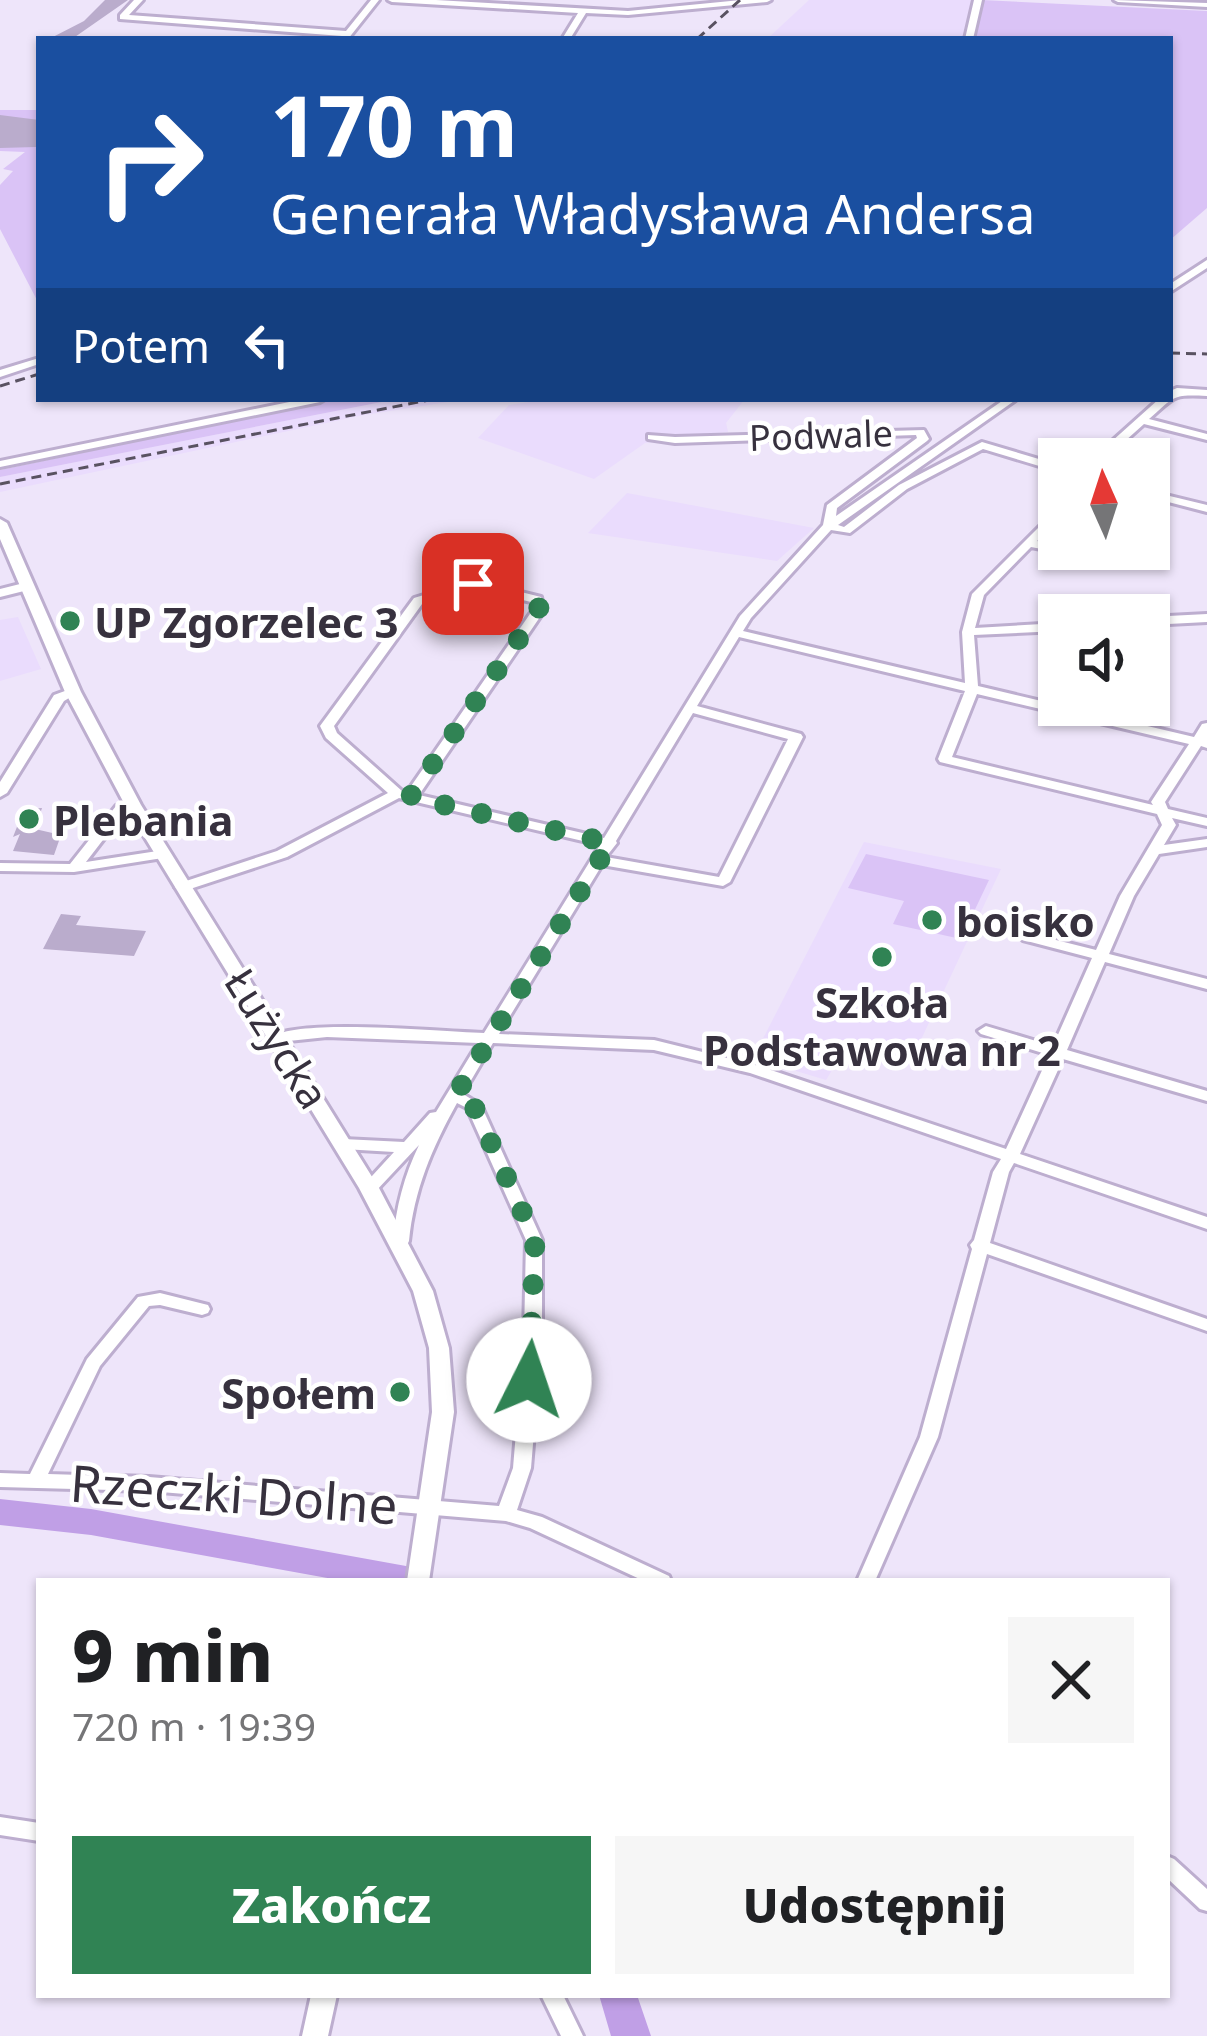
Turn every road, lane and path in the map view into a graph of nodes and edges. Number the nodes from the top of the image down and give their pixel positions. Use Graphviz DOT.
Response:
graph roads {
  1 [pos="139,0"];
  2 [pos="375,0"];
  3 [pos="392,0"];
  4 [pos="766,0"];
  5 [pos="978,0"];
  6 [pos="1118,0"];
  7 [pos="712,4"];
  8 [pos="1205,4"];
  9 [pos="583,11"];
  10 [pos="335,36"];
  11 [pos="347,36"];
  12 [pos="568,36"];
  13 [pos="970,36"];
  14 [pos="1207,263"];
  15 [pos="1173,287"];
  16 [pos="36,363"];
  17 [pos="0,374"];
  18 [pos="1207,393"];
  19 [pos="1173,395"];
  20 [pos="305,402"];
  21 [pos="1008,402"];
  22 [pos="1163,402"];
  23 [pos="1141,420"];
  24 [pos="652,437"];
  25 [pos="1207,437"];
  26 [pos="1121,438"];
  27 [pos="1038,462"];
  28 [pos="0,464"];
  29 [pos="1170,499"];
  30 [pos="1207,509"];
  31 [pos="0,523"];
  32 [pos="829,526"];
  33 [pos="1038,533"];
  34 [pos="1028,543"];
  35 [pos="1038,545"];
  36 [pos="28,586"];
  37 [pos="0,593"];
  38 [pos="1207,618"];
  39 [pos="1170,620"];
  40 [pos="1038,628"];
  41 [pos="968,632"];
  42 [pos="736,633"];
  43 [pos="972,689"];
  44 [pos="73,692"];
  45 [pos="689,707"];
  46 [pos="1207,727"];
  47 [pos="1201,743"];
  48 [pos="6,770"];
  49 [pos="0,793"];
  50 [pos="404,796"];
  51 [pos="133,805"];
  52 [pos="1162,813"];
  53 [pos="1207,822"];
  54 [pos="610,843"];
  55 [pos="1207,843"];
  56 [pos="1156,850"];
  57 [pos="164,854"];
  58 [pos="599,860"];
  59 [pos="0,867"];
  60 [pos="74,868"];
  61 [pos="182,887"];
  62 [pos="1028,937"];
  63 [pos="1100,954"];
  64 [pos="1207,984"];
  65 [pos="986,1031"];
  66 [pos="279,1036"];
  67 [pos="493,1037"];
  68 [pos="1056,1050"];
  69 [pos="1207,1096"];
  70 [pos="451,1101"];
  71 [pos="343,1144"];
  72 [pos="404,1147"];
  73 [pos="1009,1156"];
  74 [pos="414,1167"];
  75 [pos="369,1188"];
  76 [pos="1207,1222"];
  77 [pos="400,1241"];
  78 [pos="978,1245"];
  79 [pos="202,1309"];
  80 [pos="1207,1325"];
  81 [pos="0,1480"];
  82 [pos="36,1480"];
  83 [pos="432,1507"];
  84 [pos="506,1514"];
  85 [pos="421,1570"];
  86 [pos="656,1578"];
  87 [pos="867,1578"];
  88 [pos="0,1826"];
  89 [pos="36,1832"];
  90 [pos="1170,1868"];
  91 [pos="1207,1902"];
  92 [pos="323,1998"];
  93 [pos="553,1998"];
  94 [pos="315,2036"];
  95 [pos="572,2036"];
  1 -- 10 [label="street"];
  2 -- 11 [label="street"];
  3 -- 9 [label="street"];
  4 -- 7 [label="street"];
  5 -- 13 [label="street"];
  6 -- 8 [label="street"];
  7 -- 9 [label="street"];
  9 -- 12 [label="street"];
  14 -- 15 [label="street"];
  16 -- 17 [label="street"];
  18 -- 19 [label="street"];
  20 -- 28 [label="street"];
  21 -- 32 [label="street"];
  22 -- 23 [label="street"];
  23 -- 25 [label="street"];
  23 -- 26 [label="street"];
  24 -- 32 [label="street, Podwale"];
  27 -- 32 [label="street"];
  29 -- 30 [label="street"];
  31 -- 36 [label="main road, Łużycka"];
  32 -- 42 [label="street"];
  33 -- 34 [label="street"];
  34 -- 35 [label="street"];
  34 -- 41 [label="street"];
  36 -- 37 [label="street"];
  36 -- 44 [label="main road, Łużycka"];
  38 -- 39 [label="street"];
  40 -- 41 [label="street"];
  41 -- 43 [label="street"];
  42 -- 43 [label="street"];
  42 -- 45 [label="street"];
  43 -- 47 [label="street"];
  43 -- 52 [label="street"];
  44 -- 48 [label="street"];
  44 -- 51 [label="main road, Łużycka"];
  45 -- 54 [label="street"];
  45 -- 58 [label="street"];
  46 -- 47 [label="street"];
  47 -- 52 [label="street"];
  48 -- 49 [label="street"];
  50 -- 50 [label="street"];
  50 -- 54 [label="street"];
  50 -- 61 [label="street"];
  51 -- 57 [label="main road, Łużycka"];
  51 -- 60 [label="street"];
  52 -- 53 [label="street"];
  52 -- 56 [label="street"];
  54 -- 58 [label="street"];
  55 -- 56 [label="street"];
  56 -- 63 [label="street"];
  57 -- 60 [label="street"];
  57 -- 61 [label="main road, Łużycka"];
  58 -- 67 [label="street"];
  59 -- 60 [label="street"];
  61 -- 66 [label="main road, Łużycka"];
  62 -- 63 [label="street"];
  63 -- 64 [label="street"];
  63 -- 68 [label="street"];
  65 -- 68 [label="street"];
  66 -- 67 [label="street"];
  66 -- 71 [label="main road, Łużycka"];
  67 -- 70 [label="street"];
  67 -- 73 [label="street"];
  68 -- 69 [label="street"];
  68 -- 73 [label="street"];
  70 -- 72 [label="street"];
  70 -- 74 [label="street"];
  70 -- 84 [label="street"];
  71 -- 72 [label="street"];
  71 -- 75 [label="main road, Łużycka"];
  72 -- 75 [label="street"];
  73 -- 76 [label="street"];
  73 -- 78 [label="street"];
  74 -- 75 [label="street"];
  74 -- 77 [label="street"];
  75 -- 77 [label="main road, Łużycka"];
  77 -- 83 [label="main road, Łużycka"];
  78 -- 80 [label="street"];
  78 -- 87 [label="street"];
  79 -- 82 [label="street, Rzeczki Dolne"];
  81 -- 82 [label="street, Rzeczki Dolne"];
  82 -- 83 [label="street, Rzeczki Dolne"];
  83 -- 84 [label="street, Rzeczki Dolne"];
  83 -- 85 [label="main road, Łużycka"];
  84 -- 86 [label="street, Rzeczki Dolne"];
  88 -- 89 [label="street"];
  90 -- 91 [label="street"];
  92 -- 94 [label="main road"];
  93 -- 95 [label="street"];
}
